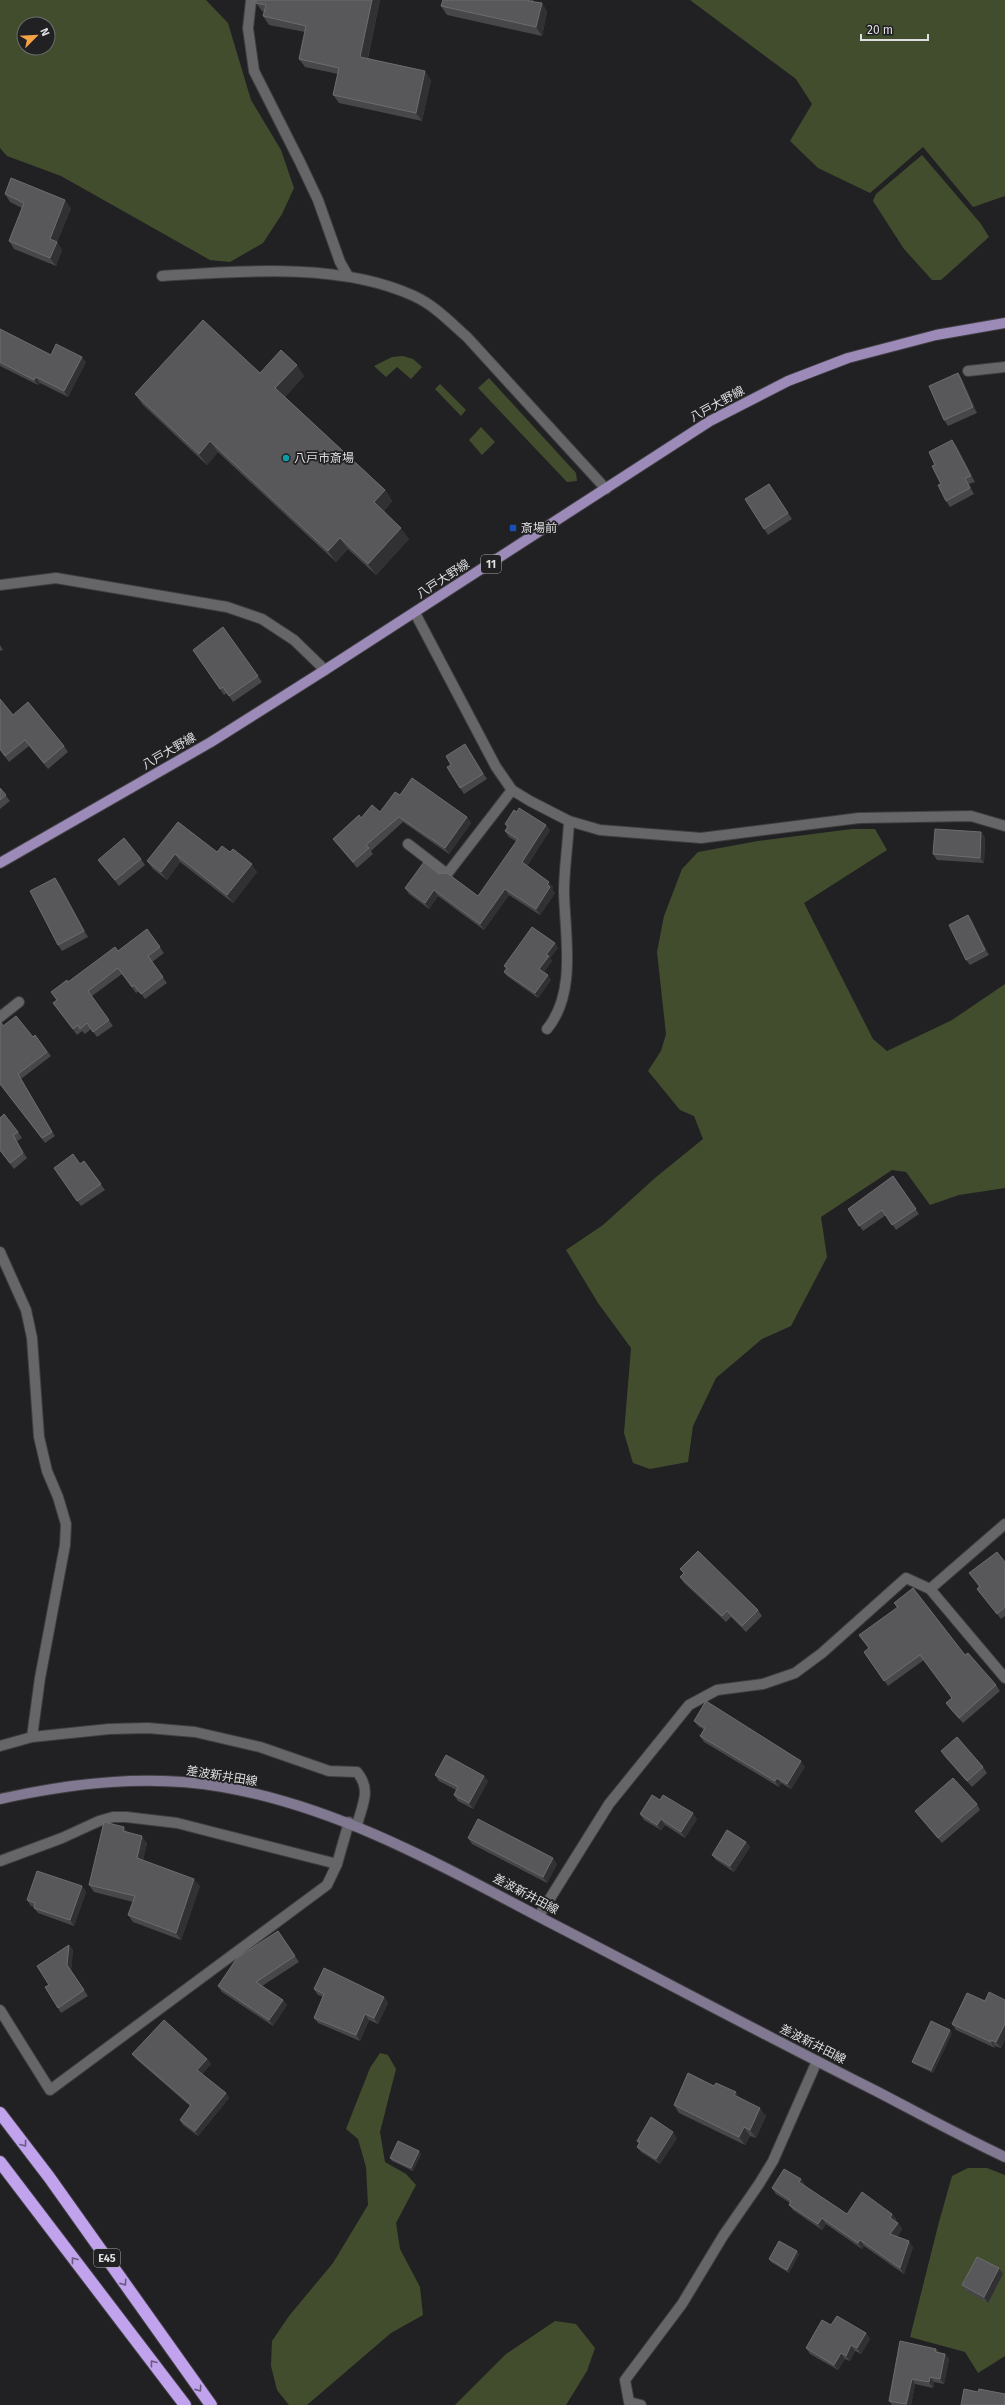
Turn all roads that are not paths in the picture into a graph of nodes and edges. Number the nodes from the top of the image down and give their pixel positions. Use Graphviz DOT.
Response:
graph roads {
  1 [pos="251,1"];
  2 [pos="162,276"];
  3 [pos="348,276"];
  4 [pos="1005,323"];
  5 [pos="1005,367"];
  6 [pos="968,371"];
  7 [pos="606,489"];
  8 [pos="0,585"];
  9 [pos="416,613"];
  10 [pos="326,670"];
  11 [pos="512,790"];
  12 [pos="569,821"];
  13 [pos="1005,826"];
  14 [pos="408,844"];
  15 [pos="0,863"];
  16 [pos="19,1002"];
  17 [pos="0,1017"];
  18 [pos="547,1029"];
  19 [pos="0,1252"];
  20 [pos="1005,1524"];
  21 [pos="930,1589"];
  22 [pos="1005,1678"];
  23 [pos="32,1737"];
  24 [pos="0,1746"];
  25 [pos="0,1799"];
  26 [pos="353,1824"];
  27 [pos="0,1861"];
  28 [pos="338,1864"];
  29 [pos="539,1916"];
  30 [pos="0,2010"];
  31 [pos="817,2061"];
  32 [pos="0,2113"];
  33 [pos="1005,2157"];
  34 [pos="0,2163"];
  35 [pos="185,2405"];
  36 [pos="211,2405"];
  37 [pos="641,2405"];
  1 -- 3 [label="street"];
  2 -- 3 [label="street"];
  3 -- 7 [label="street"];
  4 -- 7 [label="main road, 八戸大野線 / 11"];
  5 -- 6 [label="street"];
  7 -- 9 [label="main road, 八戸大野線 / 11"];
  8 -- 10 [label="street"];
  9 -- 10 [label="main road, 八戸大野線 / 11"];
  9 -- 11 [label="street"];
  10 -- 15 [label="main road, 八戸大野線 / 11"];
  11 -- 12 [label="street"];
  11 -- 14 [label="street"];
  12 -- 13 [label="street"];
  12 -- 18 [label="street"];
  16 -- 17 [label="street"];
  19 -- 23 [label="street"];
  20 -- 21 [label="street"];
  21 -- 22 [label="street"];
  21 -- 29 [label="street"];
  23 -- 24 [label="street"];
  23 -- 26 [label="street"];
  25 -- 26 [label="main road, 差波新井田線"];
  26 -- 28 [label="street"];
  26 -- 29 [label="main road, 差波新井田線"];
  27 -- 28 [label="street"];
  28 -- 30 [label="street"];
  29 -- 31 [label="main road, 差波新井田線"];
  31 -- 33 [label="main road, 差波新井田線"];
  31 -- 37 [label="street"];
  32 -- 36 [label="highway, E45, one-way"];
  35 -- 34 [label="highway, E45, one-way"];
}
